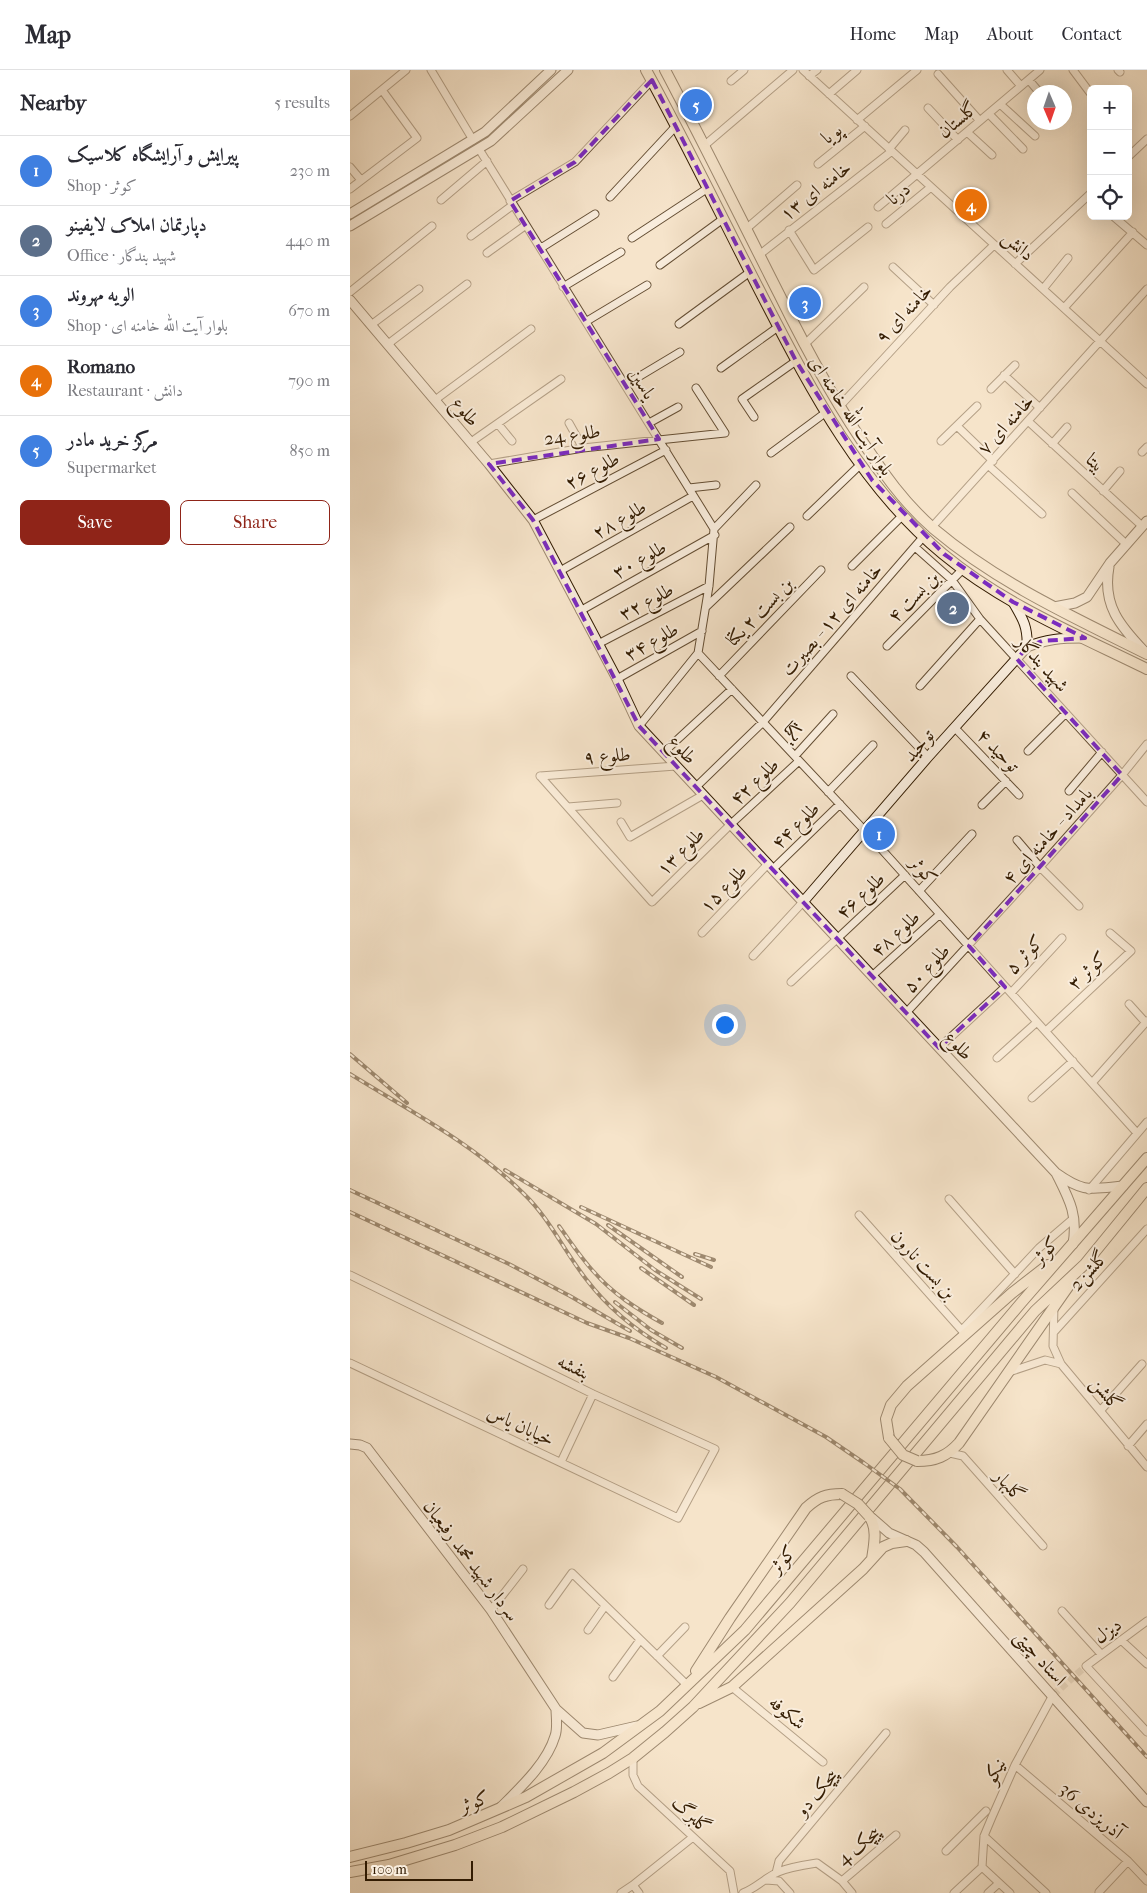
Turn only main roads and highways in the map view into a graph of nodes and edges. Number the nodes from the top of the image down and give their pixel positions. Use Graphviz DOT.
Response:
graph roads {
  1 [pos="646,70"];
  2 [pos="665,70"];
  3 [pos="730,197"];
  4 [pos="717,205"];
  5 [pos="1147,654"];
  6 [pos="1147,669"];
  7 [pos="1147,1158"];
  8 [pos="1147,1188"];
  9 [pos="1071,1247"];
  10 [pos="1085,1264"];
  11 [pos="906,1540"];
  12 [pos="872,1560"];
  13 [pos="687,1685"];
  14 [pos="693,1707"];
  15 [pos="350,1857"];
  16 [pos="350,1872"];
  1 -- 4 [label="main road, بلوار آیت الله خامنه ای"];
  2 -- 3 [label="main road, بلوار آیت الله خامنه ای"];
  3 -- 4 [label="main road"];
  3 -- 5 [label="main road, بلوار آیت الله خامنه ای"];
  4 -- 6 [label="main road, بلوار آیت الله خامنه ای"];
  7 -- 9 [label="main road, کوثر"];
  8 -- 10 [label="main road, کوثر"];
  9 -- 10 [label="main road, bridge"];
  9 -- 13 [label="main road, کوثر"];
  10 -- 14 [label="main road, کوثر"];
  11 -- 12 [label="main road"];
  12 -- 13 [label="main road, bridge"];
  12 -- 14 [label="main road"];
  13 -- 15 [label="main road, کوثر"];
  14 -- 16 [label="main road, کوثر"];
}
